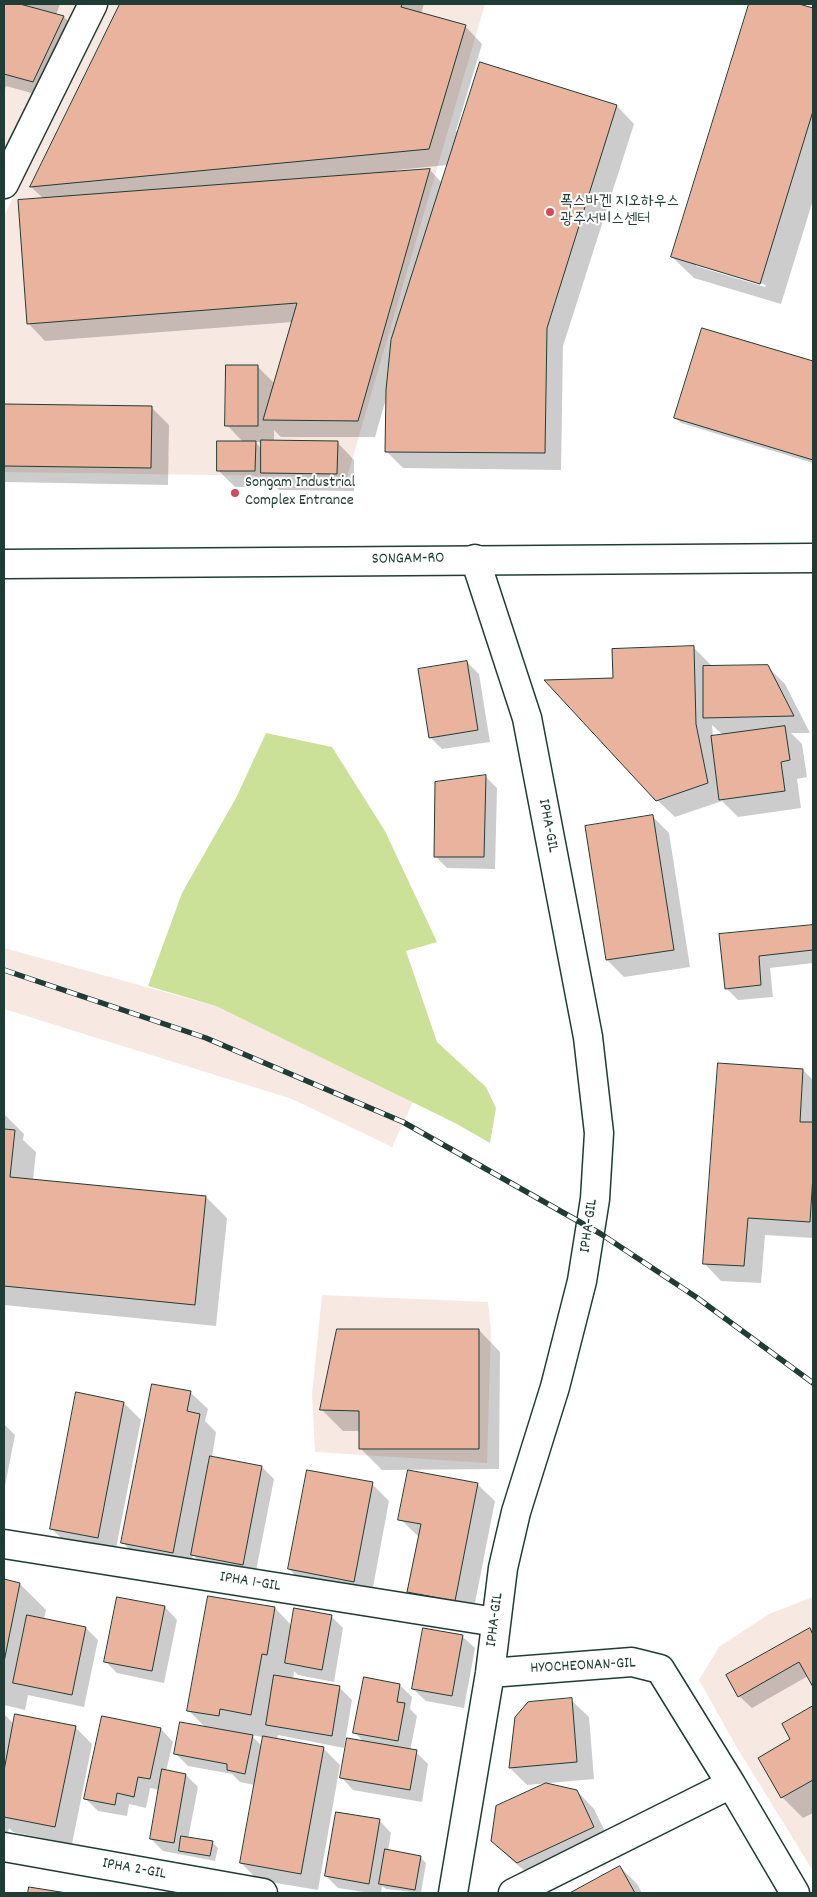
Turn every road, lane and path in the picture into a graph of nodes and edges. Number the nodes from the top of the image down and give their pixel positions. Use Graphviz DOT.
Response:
graph roads {
  1 [pos="93,4"];
  2 [pos="4,184"];
  3 [pos="813,558"];
  4 [pos="475,559"];
  5 [pos="4,564"];
  6 [pos="4,1544"];
  7 [pos="496,1622"];
  8 [pos="490,1673"];
  9 [pos="731,1784"];
  10 [pos="4,1847"];
  11 [pos="263,1893"];
  12 [pos="453,1893"];
  13 [pos="513,1893"];
  14 [pos="795,1893"];
  1 -- 2 [label="street"];
  3 -- 4 [label="street, SONGAM-RO"];
  4 -- 5 [label="street, SONGAM-RO"];
  4 -- 7 [label="street, IPHA-GIL"];
  6 -- 7 [label="street, IPHA 1-GIL"];
  7 -- 8 [label="street, IPHA-GIL"];
  8 -- 9 [label="street, HYOCHEONAN-GIL"];
  8 -- 12 [label="street, IPHA-GIL"];
  9 -- 13 [label="street"];
  9 -- 14 [label="street, HYOCHEONAN-GIL"];
  10 -- 11 [label="street, IPHA 2-GIL"];
}
